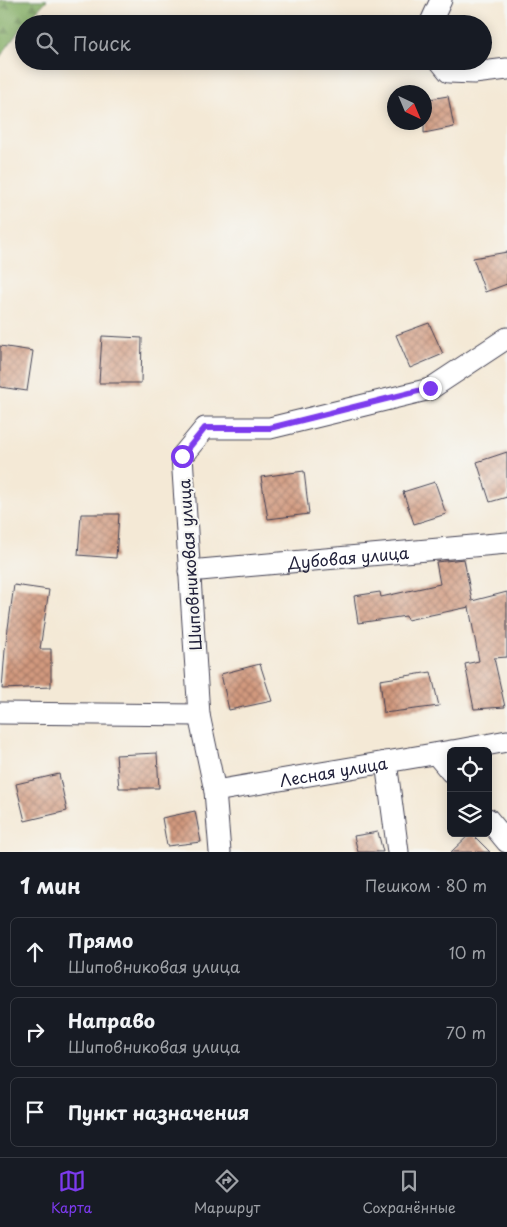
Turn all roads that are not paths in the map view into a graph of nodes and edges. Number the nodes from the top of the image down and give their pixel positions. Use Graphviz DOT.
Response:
graph roads {
  1 [pos="441,0"];
  2 [pos="434,15"];
  3 [pos="507,69"];
  4 [pos="447,70"];
  5 [pos="507,338"];
  6 [pos="507,543"];
  7 [pos="189,571"];
  8 [pos="0,713"];
  9 [pos="199,715"];
  10 [pos="507,741"];
  11 [pos="474,747"];
  12 [pos="447,752"];
  13 [pos="386,762"];
  14 [pos="215,791"];
  15 [pos="492,824"];
  16 [pos="507,842"];
  17 [pos="220,852"];
  18 [pos="398,852"];
  1 -- 2 [label="street"];
  3 -- 4 [label="street"];
  5 -- 7 [label="street, Шиповниковая улица"];
  6 -- 7 [label="street, Дубовая улица"];
  7 -- 9 [label="street, Шиповниковая улица"];
  8 -- 9 [label="street"];
  9 -- 14 [label="street, Шиповниковая улица"];
  10 -- 11 [label="street, Лесная улица"];
  12 -- 13 [label="street, Лесная улица"];
  13 -- 14 [label="street, Лесная улица"];
  13 -- 18 [label="street"];
  14 -- 17 [label="street, Шиповниковая улица"];
  15 -- 16 [label="street"];
}
